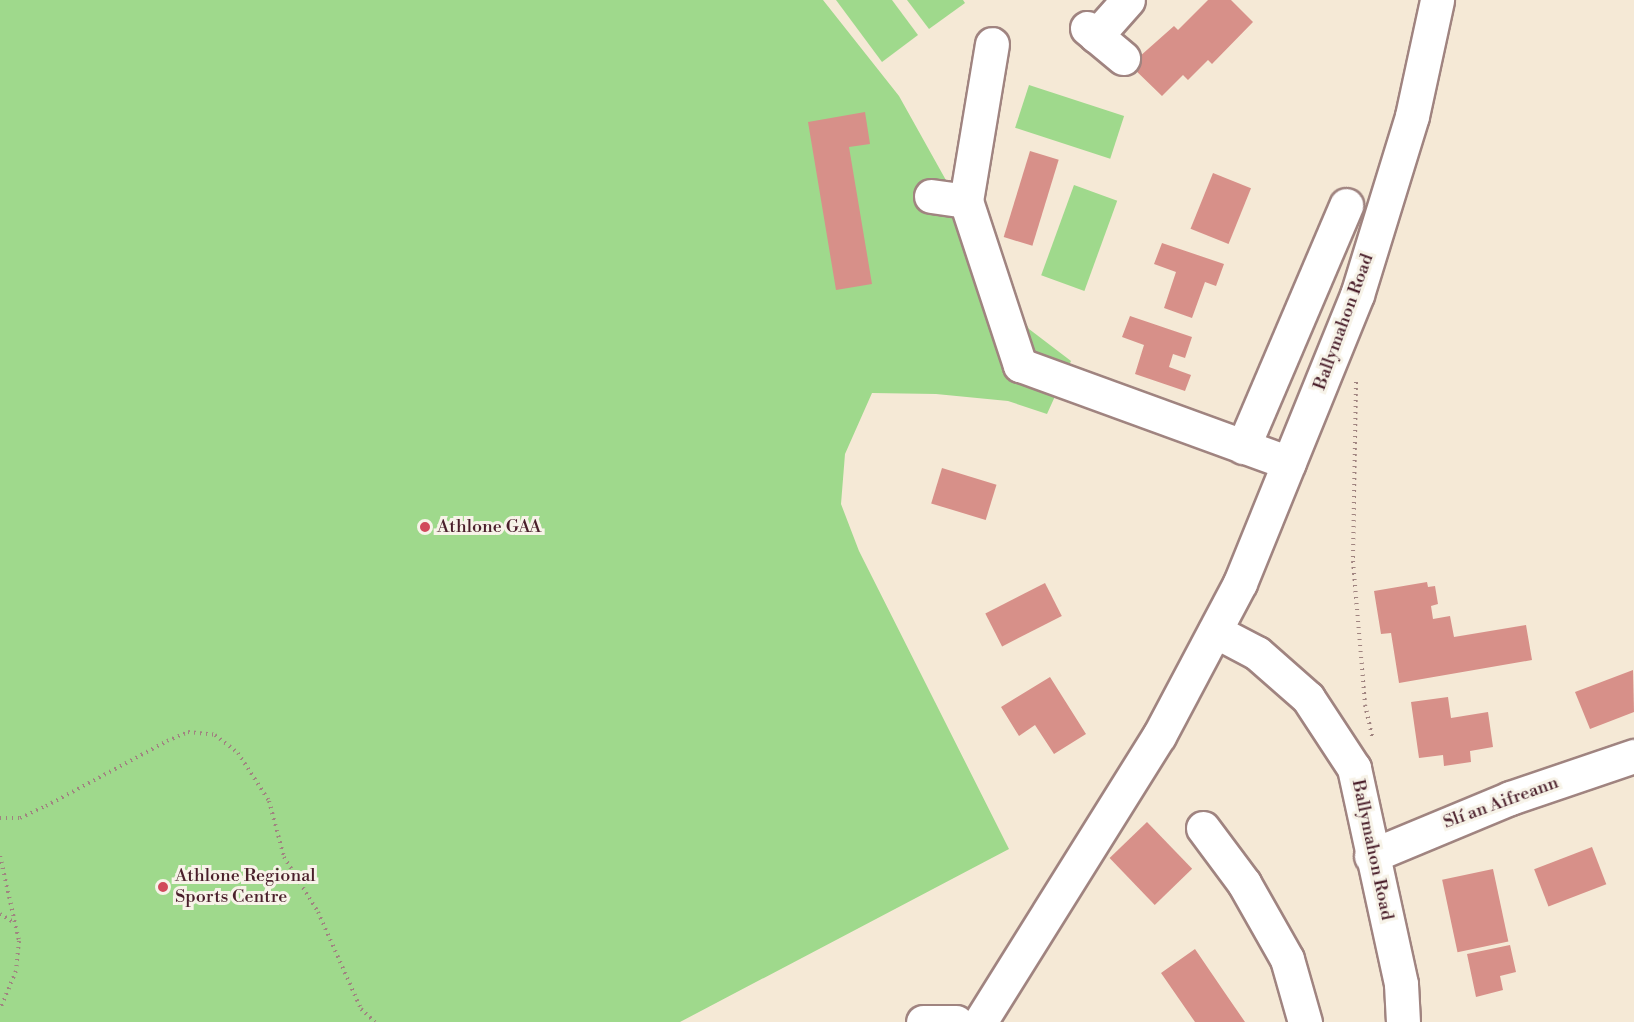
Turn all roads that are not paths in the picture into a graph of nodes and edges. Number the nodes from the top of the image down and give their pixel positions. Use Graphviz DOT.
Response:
graph roads {
  1 [pos="1128,0"];
  2 [pos="1437,0"];
  3 [pos="992,44"];
  4 [pos="1123,58"];
  5 [pos="931,196"];
  6 [pos="966,201"];
  7 [pos="1346,205"];
  8 [pos="1244,447"];
  9 [pos="1289,463"];
  10 [pos="1215,631"];
  11 [pos="1634,756"];
  12 [pos="1203,828"];
  13 [pos="1371,856"];
  14 [pos="923,1022"];
  15 [pos="956,1022"];
  16 [pos="980,1022"];
  17 [pos="1305,1022"];
  18 [pos="1403,1022"];
  1 -- 4 [label="street"];
  2 -- 9 [label="street, Ballymahon Road"];
  3 -- 6 [label="street"];
  5 -- 6 [label="street"];
  6 -- 8 [label="street"];
  7 -- 8 [label="street"];
  8 -- 9 [label="street"];
  9 -- 10 [label="street, Ballymahon Road"];
  10 -- 13 [label="street, Ballymahon Road"];
  10 -- 16 [label="street, Ballymahon Road"];
  11 -- 13 [label="street, Slí an Aifreann"];
  12 -- 17 [label="street"];
  13 -- 18 [label="street, Ballymahon Road"];
  14 -- 15 [label="street"];
}
